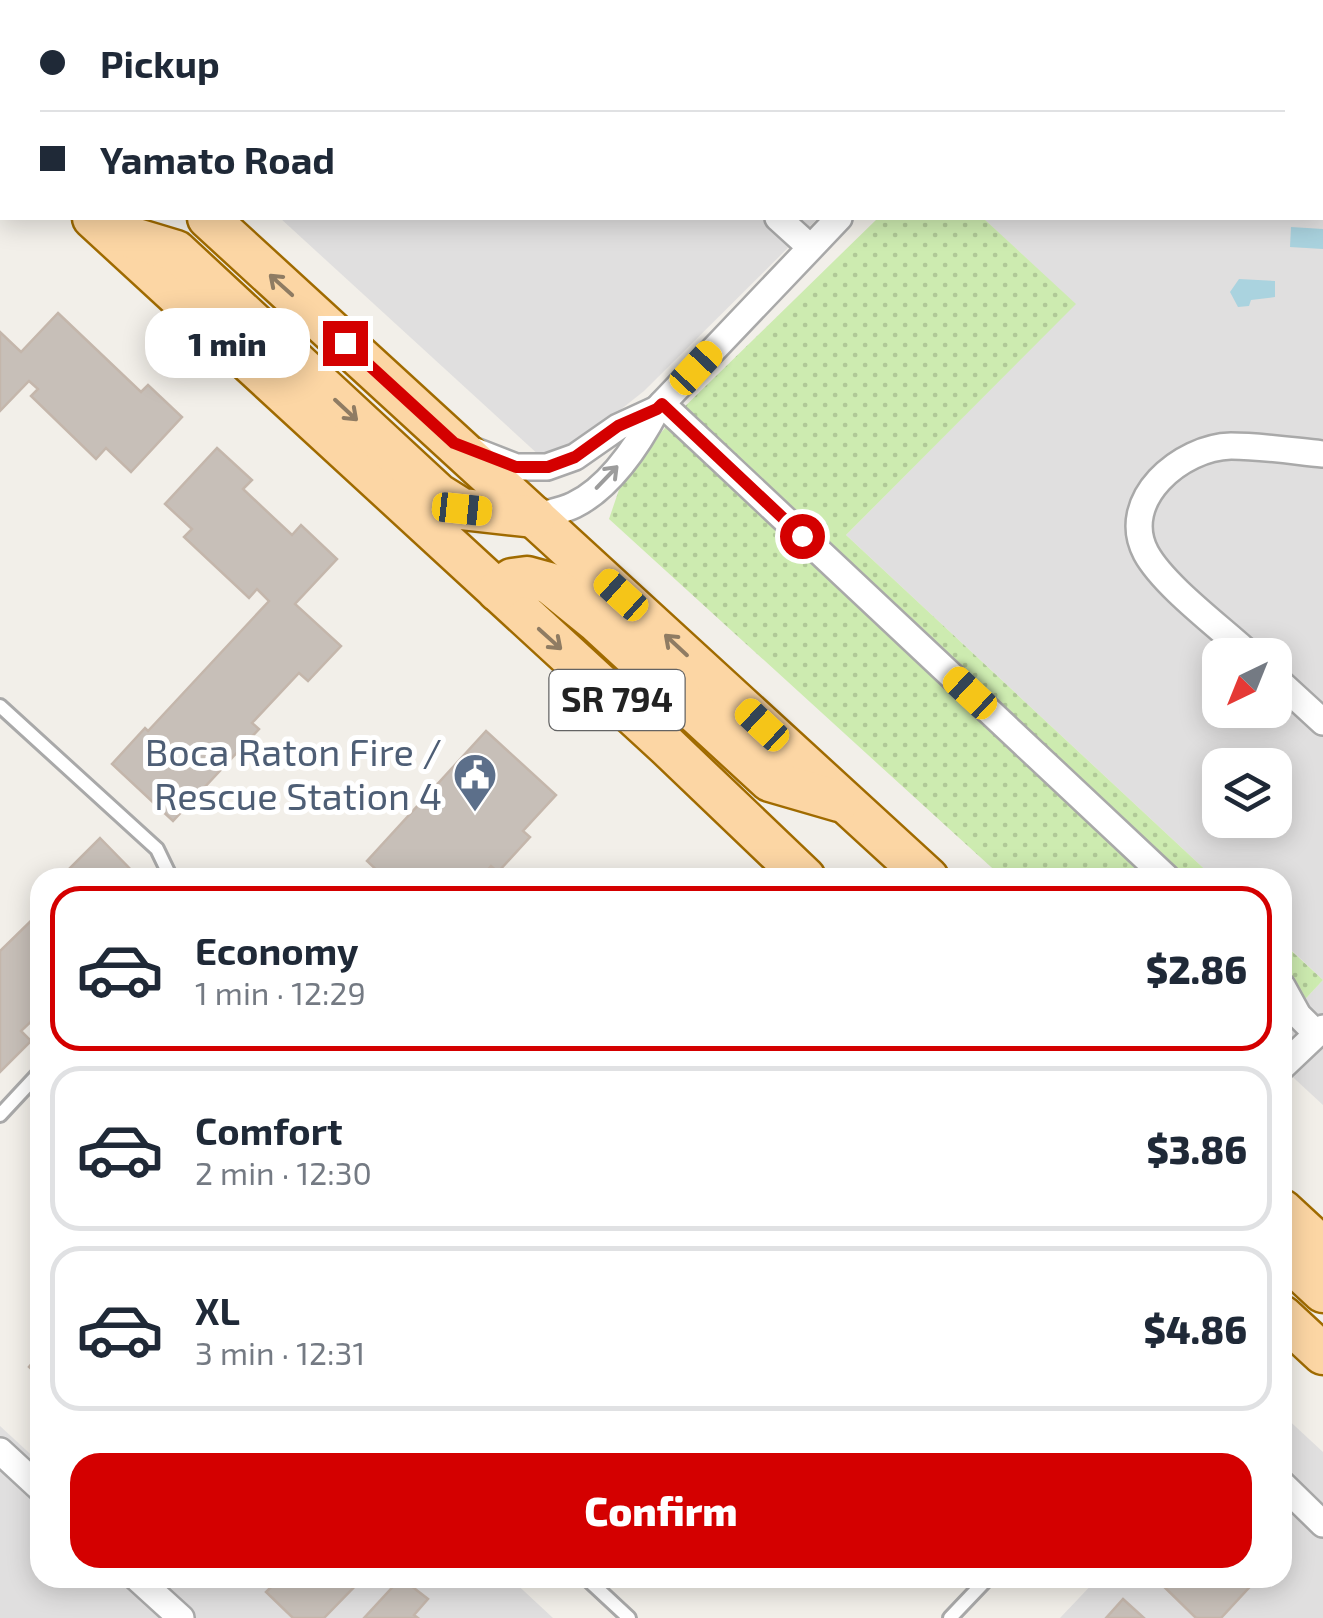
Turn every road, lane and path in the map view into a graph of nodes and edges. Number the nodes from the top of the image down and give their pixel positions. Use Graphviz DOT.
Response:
graph roads {
  1 [pos="210,220"];
  2 [pos="780,220"];
  3 [pos="837,220"];
  4 [pos="99,223"];
  5 [pos="810,247"];
  6 [pos="659,406"];
  7 [pos="454,443"];
  8 [pos="1323,454"];
  9 [pos="535,517"];
  10 [pos="498,591"];
  11 [pos="1231,638"];
  12 [pos="1292,694"];
  13 [pos="0,706"];
  14 [pos="1323,722"];
  15 [pos="847,803"];
  16 [pos="166,868"];
  17 [pos="794,868"];
  18 [pos="917,868"];
  19 [pos="1155,868"];
  20 [pos="1292,1004"];
  21 [pos="1320,1031"];
  22 [pos="1292,1058"];
  23 [pos="30,1083"];
  24 [pos="0,1115"];
  25 [pos="1292,1219"];
  26 [pos="1323,1248"];
  27 [pos="1292,1263"];
  28 [pos="1323,1292"];
  29 [pos="1292,1325"];
  30 [pos="1323,1354"];
  31 [pos="0,1451"];
  32 [pos="30,1479"];
  33 [pos="1292,1494"];
  34 [pos="1323,1524"];
  35 [pos="148,1588"];
  36 [pos="597,1588"];
  37 [pos="978,1588"];
  38 [pos="181,1618"];
  39 [pos="629,1618"];
  40 [pos="950,1618"];
  7 -- 1 [label="main road, SR 794, one-way"];
  2 -- 5 [label="street"];
  3 -- 5 [label="street"];
  4 -- 9 [label="main road, one-way"];
  4 -- 10 [label="main road, SR 794"];
  5 -- 6 [label="street"];
  6 -- 7 [label="street"];
  9 -- 6 [label="street, one-way"];
  6 -- 19 [label="street"];
  7 -- 9 [label="main road, SR 794"];
  8 -- 11 [label="street"];
  15 -- 9 [label="main road, SR 794, one-way"];
  10 -- 15 [label="main road"];
  10 -- 17 [label="main road, SR 794, one-way"];
  12 -- 14 [label="street"];
  13 -- 16 [label="lane"];
  15 -- 18 [label="main road, SR 794"];
  20 -- 21 [label="street"];
  21 -- 22 [label="street"];
  23 -- 24 [label="lane"];
  25 -- 26 [label="main road"];
  27 -- 28 [label="main road"];
  29 -- 30 [label="main road"];
  31 -- 32 [label="street"];
  33 -- 34 [label="street"];
  35 -- 38 [label="street"];
  36 -- 39 [label="lane"];
  37 -- 40 [label="lane"];
}
